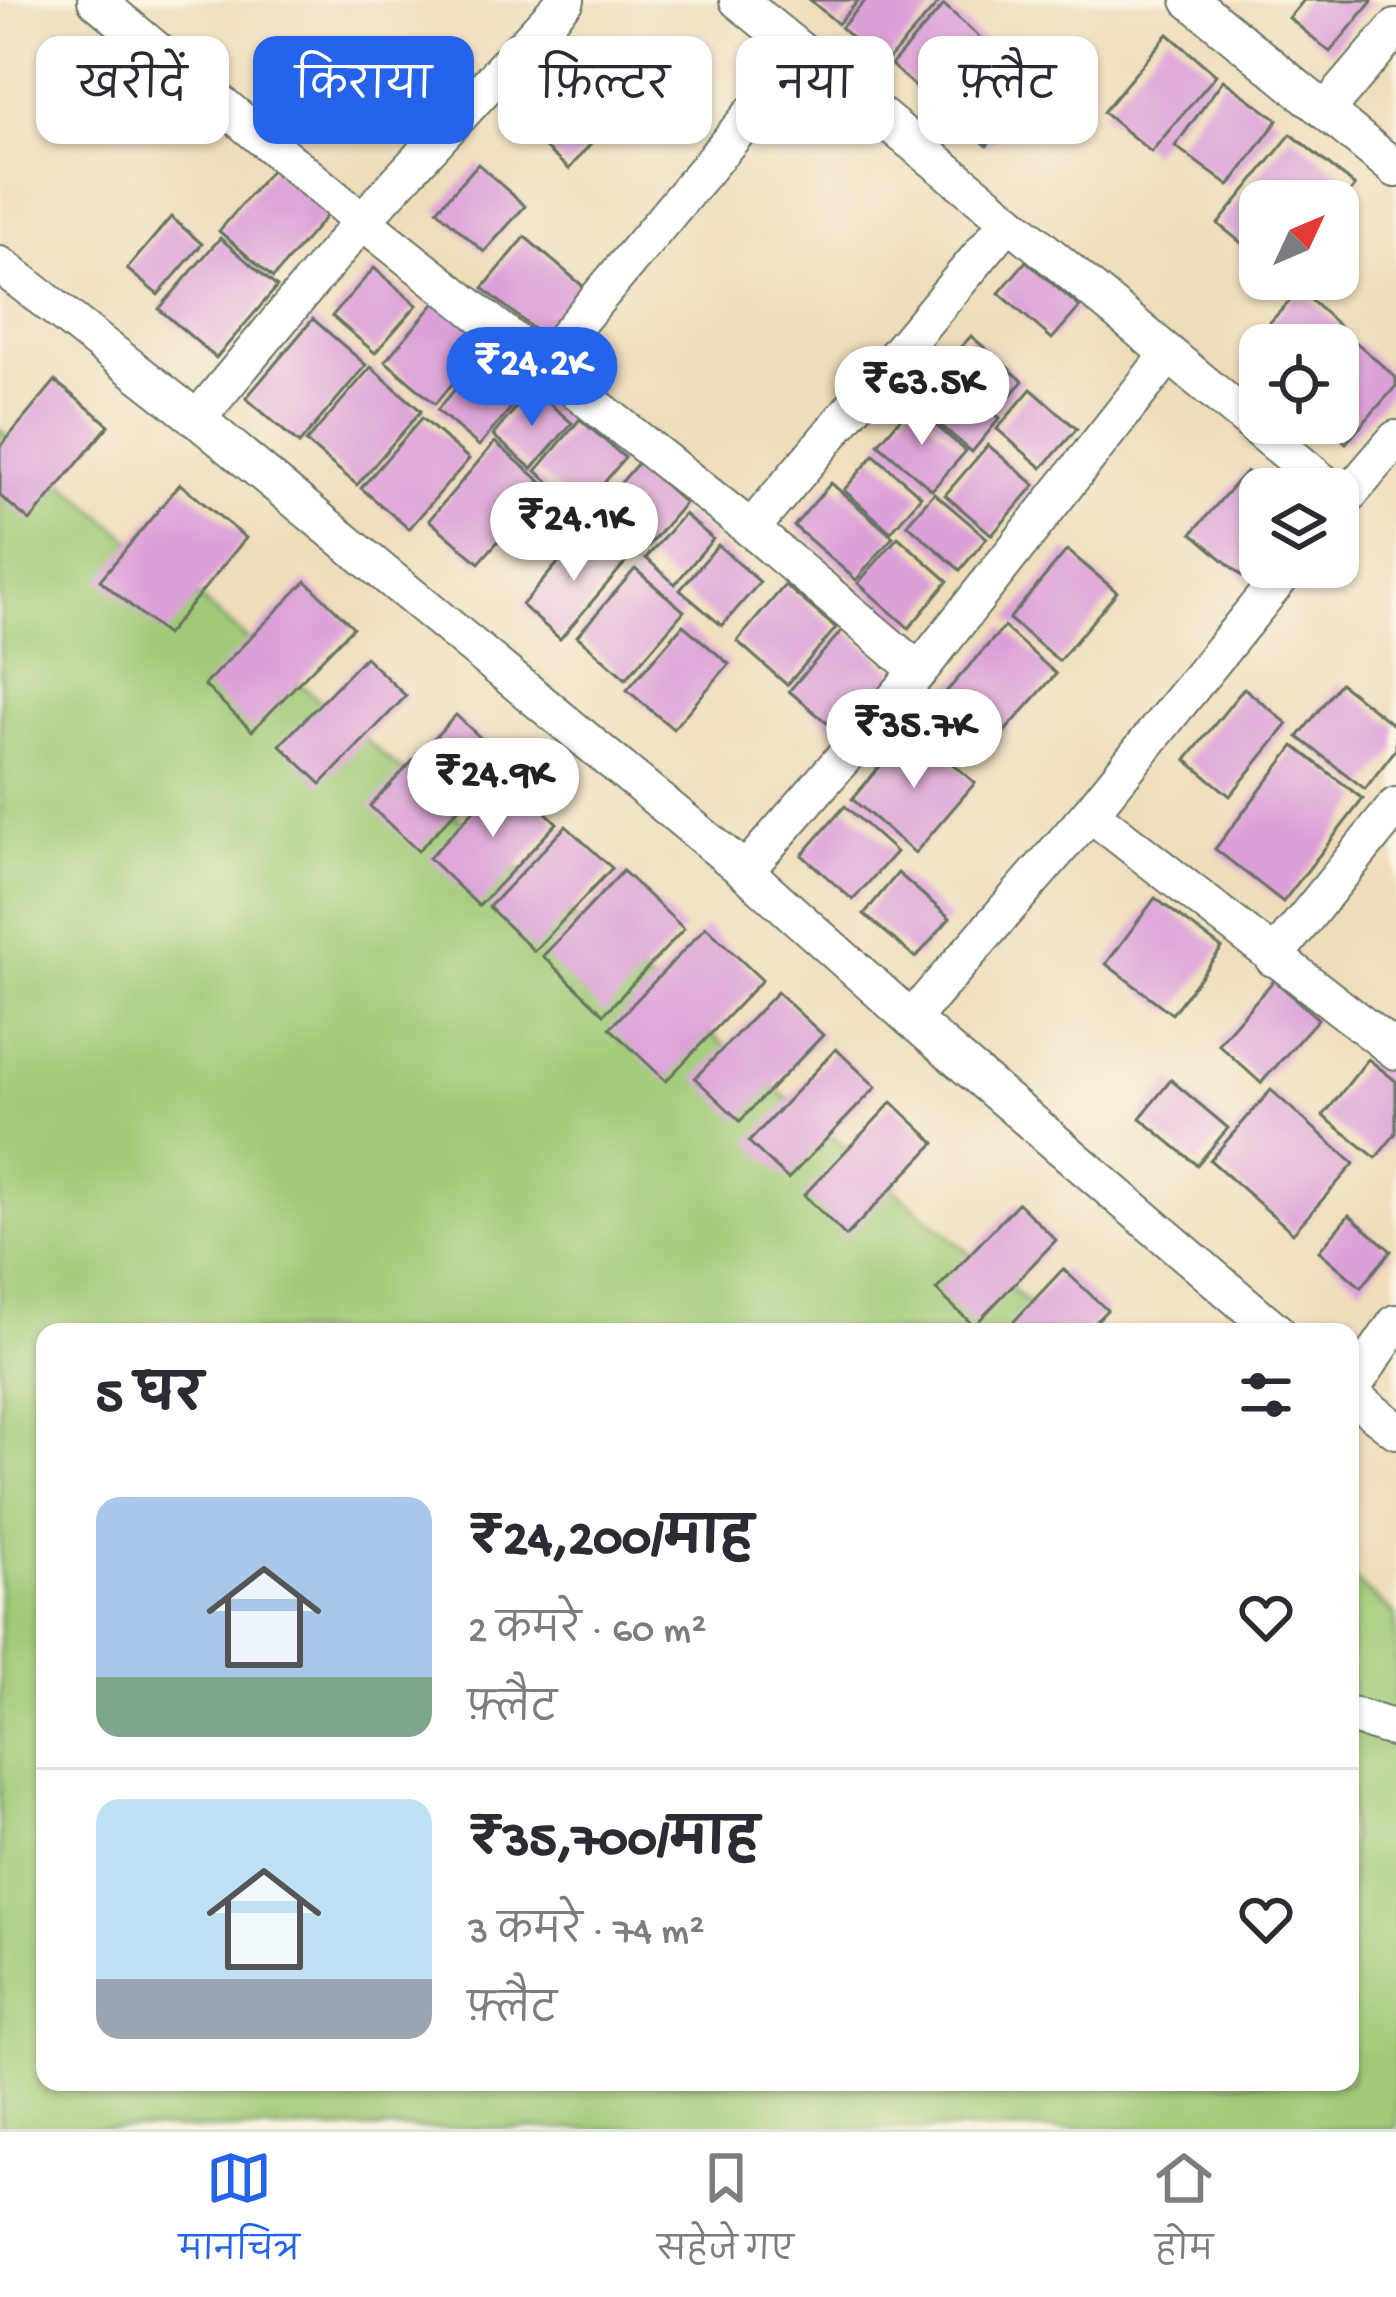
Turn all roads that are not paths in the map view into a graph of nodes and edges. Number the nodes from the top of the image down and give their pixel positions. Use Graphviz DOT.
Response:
graph roads {
  1 [pos="96,0"];
  2 [pos="566,0"];
  3 [pos="738,0"];
  4 [pos="1190,0"];
  5 [pos="1396,28"];
  6 [pos="781,36"];
  7 [pos="1326,110"];
  8 [pos="894,128"];
  9 [pos="736,133"];
  10 [pos="1396,169"];
  11 [pos="362,221"];
  12 [pos="1010,221"];
  13 [pos="0,265"];
  14 [pos="1169,354"];
  15 [pos="542,365"];
  16 [pos="197,419"];
  17 [pos="1396,439"];
  18 [pos="1303,468"];
  19 [pos="1359,477"];
  20 [pos="751,529"];
  21 [pos="1272,588"];
  22 [pos="919,670"];
  23 [pos="1396,806"];
  24 [pos="1090,813"];
  25 [pos="745,871"];
  26 [pos="1273,958"];
  27 [pos="911,1019"];
  28 [pos="1396,1051"];
  29 [pos="1266,1323"];
  30 [pos="1396,1323"];
  31 [pos="1359,1378"];
  32 [pos="1359,1399"];
  33 [pos="1396,1430"];
  34 [pos="1359,1717"];
  35 [pos="1396,1729"];
  1 -- 11 [label="street"];
  2 -- 11 [label="street"];
  3 -- 6 [label="street"];
  4 -- 7 [label="street"];
  5 -- 7 [label="street"];
  7 -- 10 [label="street"];
  8 -- 12 [label="street"];
  9 -- 15 [label="street"];
  11 -- 15 [label="street"];
  11 -- 16 [label="street"];
  12 -- 14 [label="street"];
  12 -- 20 [label="street"];
  13 -- 16 [label="street"];
  14 -- 18 [label="street"];
  14 -- 22 [label="street"];
  15 -- 20 [label="street"];
  16 -- 25 [label="street"];
  17 -- 19 [label="street"];
  20 -- 22 [label="street"];
  21 -- 24 [label="street"];
  22 -- 25 [label="street"];
  23 -- 26 [label="street"];
  24 -- 26 [label="street"];
  24 -- 27 [label="street"];
  25 -- 27 [label="street"];
  26 -- 28 [label="street"];
  27 -- 29 [label="street"];
  30 -- 31 [label="street"];
  32 -- 33 [label="street"];
  34 -- 35 [label="street"];
}
